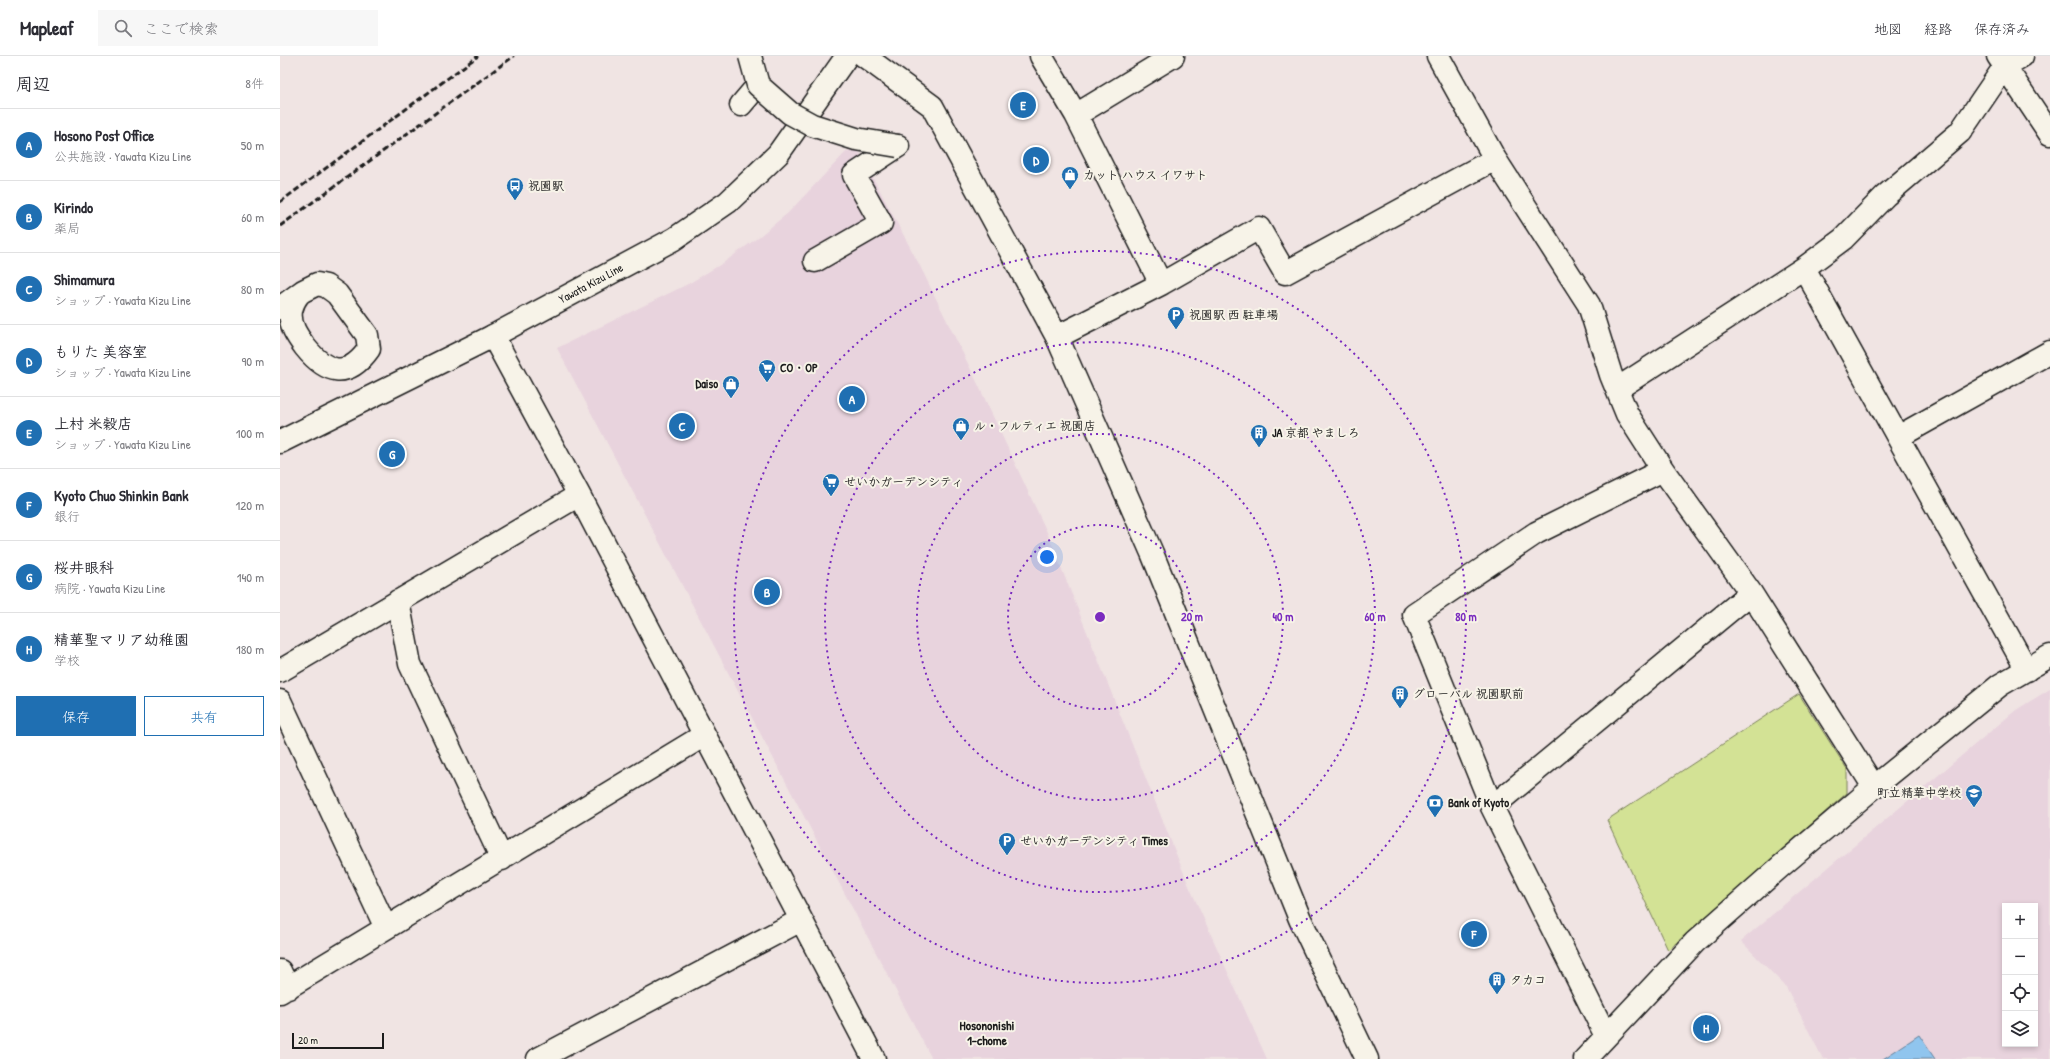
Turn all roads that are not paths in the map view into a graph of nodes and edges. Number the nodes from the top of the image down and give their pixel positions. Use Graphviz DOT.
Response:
graph roads {
  1 [pos="750,56"];
  2 [pos="847,56"];
  3 [pos="864,56"];
  4 [pos="1041,56"];
  5 [pos="1173,56"];
  6 [pos="1438,56"];
  7 [pos="2008,59"];
  8 [pos="758,85"];
  9 [pos="741,105"];
  10 [pos="1076,115"];
  11 [pos="2050,134"];
  12 [pos="1495,159"];
  13 [pos="815,261"];
  14 [pos="1804,268"];
  15 [pos="1161,284"];
  16 [pos="299,294"];
  17 [pos="280,308"];
  18 [pos="288,332"];
  19 [pos="493,336"];
  20 [pos="1057,337"];
  21 [pos="2050,352"];
  22 [pos="1617,389"];
  23 [pos="1898,437"];
  24 [pos="280,442"];
  25 [pos="1663,470"];
  26 [pos="579,495"];
  27 [pos="1751,593"];
  28 [pos="398,601"];
  29 [pos="2050,656"];
  30 [pos="2027,670"];
  31 [pos="280,671"];
  32 [pos="280,701"];
  33 [pos="704,736"];
  34 [pos="1874,787"];
  35 [pos="1492,807"];
  36 [pos="502,859"];
  37 [pos="801,920"];
  38 [pos="386,928"];
  39 [pos="283,984"];
  40 [pos="1606,1036"];
  41 [pos="538,1059"];
  42 [pos="874,1059"];
  43 [pos="1367,1059"];
  44 [pos="1585,1059"];
  1 -- 8 [label="street, bridge"];
  2 -- 19 [label="street, Yawata Kizu Line"];
  3 -- 20 [label="street"];
  4 -- 10 [label="street"];
  5 -- 10 [label="street"];
  6 -- 12 [label="street"];
  7 -- 11 [label="street"];
  7 -- 14 [label="street"];
  8 -- 9 [label="street"];
  8 -- 13 [label="street, bridge"];
  10 -- 15 [label="street"];
  12 -- 15 [label="street"];
  12 -- 22 [label="street"];
  14 -- 22 [label="street"];
  14 -- 23 [label="street"];
  15 -- 20 [label="street"];
  16 -- 17 [label="street"];
  16 -- 18 [label="street"];
  16 -- 18 [label="street"];
  19 -- 24 [label="street, Yawata Kizu Line"];
  19 -- 26 [label="street"];
  20 -- 43 [label="street"];
  21 -- 23 [label="street"];
  22 -- 25 [label="street"];
  23 -- 30 [label="street"];
  25 -- 27 [label="street"];
  25 -- 35 [label="street"];
  26 -- 28 [label="street"];
  26 -- 33 [label="street"];
  27 -- 34 [label="street"];
  27 -- 35 [label="street"];
  28 -- 31 [label="street"];
  28 -- 36 [label="street"];
  29 -- 30 [label="street"];
  30 -- 34 [label="street"];
  32 -- 38 [label="street"];
  33 -- 36 [label="street"];
  33 -- 37 [label="street"];
  34 -- 40 [label="street"];
  35 -- 40 [label="street"];
  36 -- 38 [label="street"];
  37 -- 41 [label="street"];
  37 -- 42 [label="street"];
  38 -- 39 [label="street"];
  40 -- 44 [label="street"];
}
